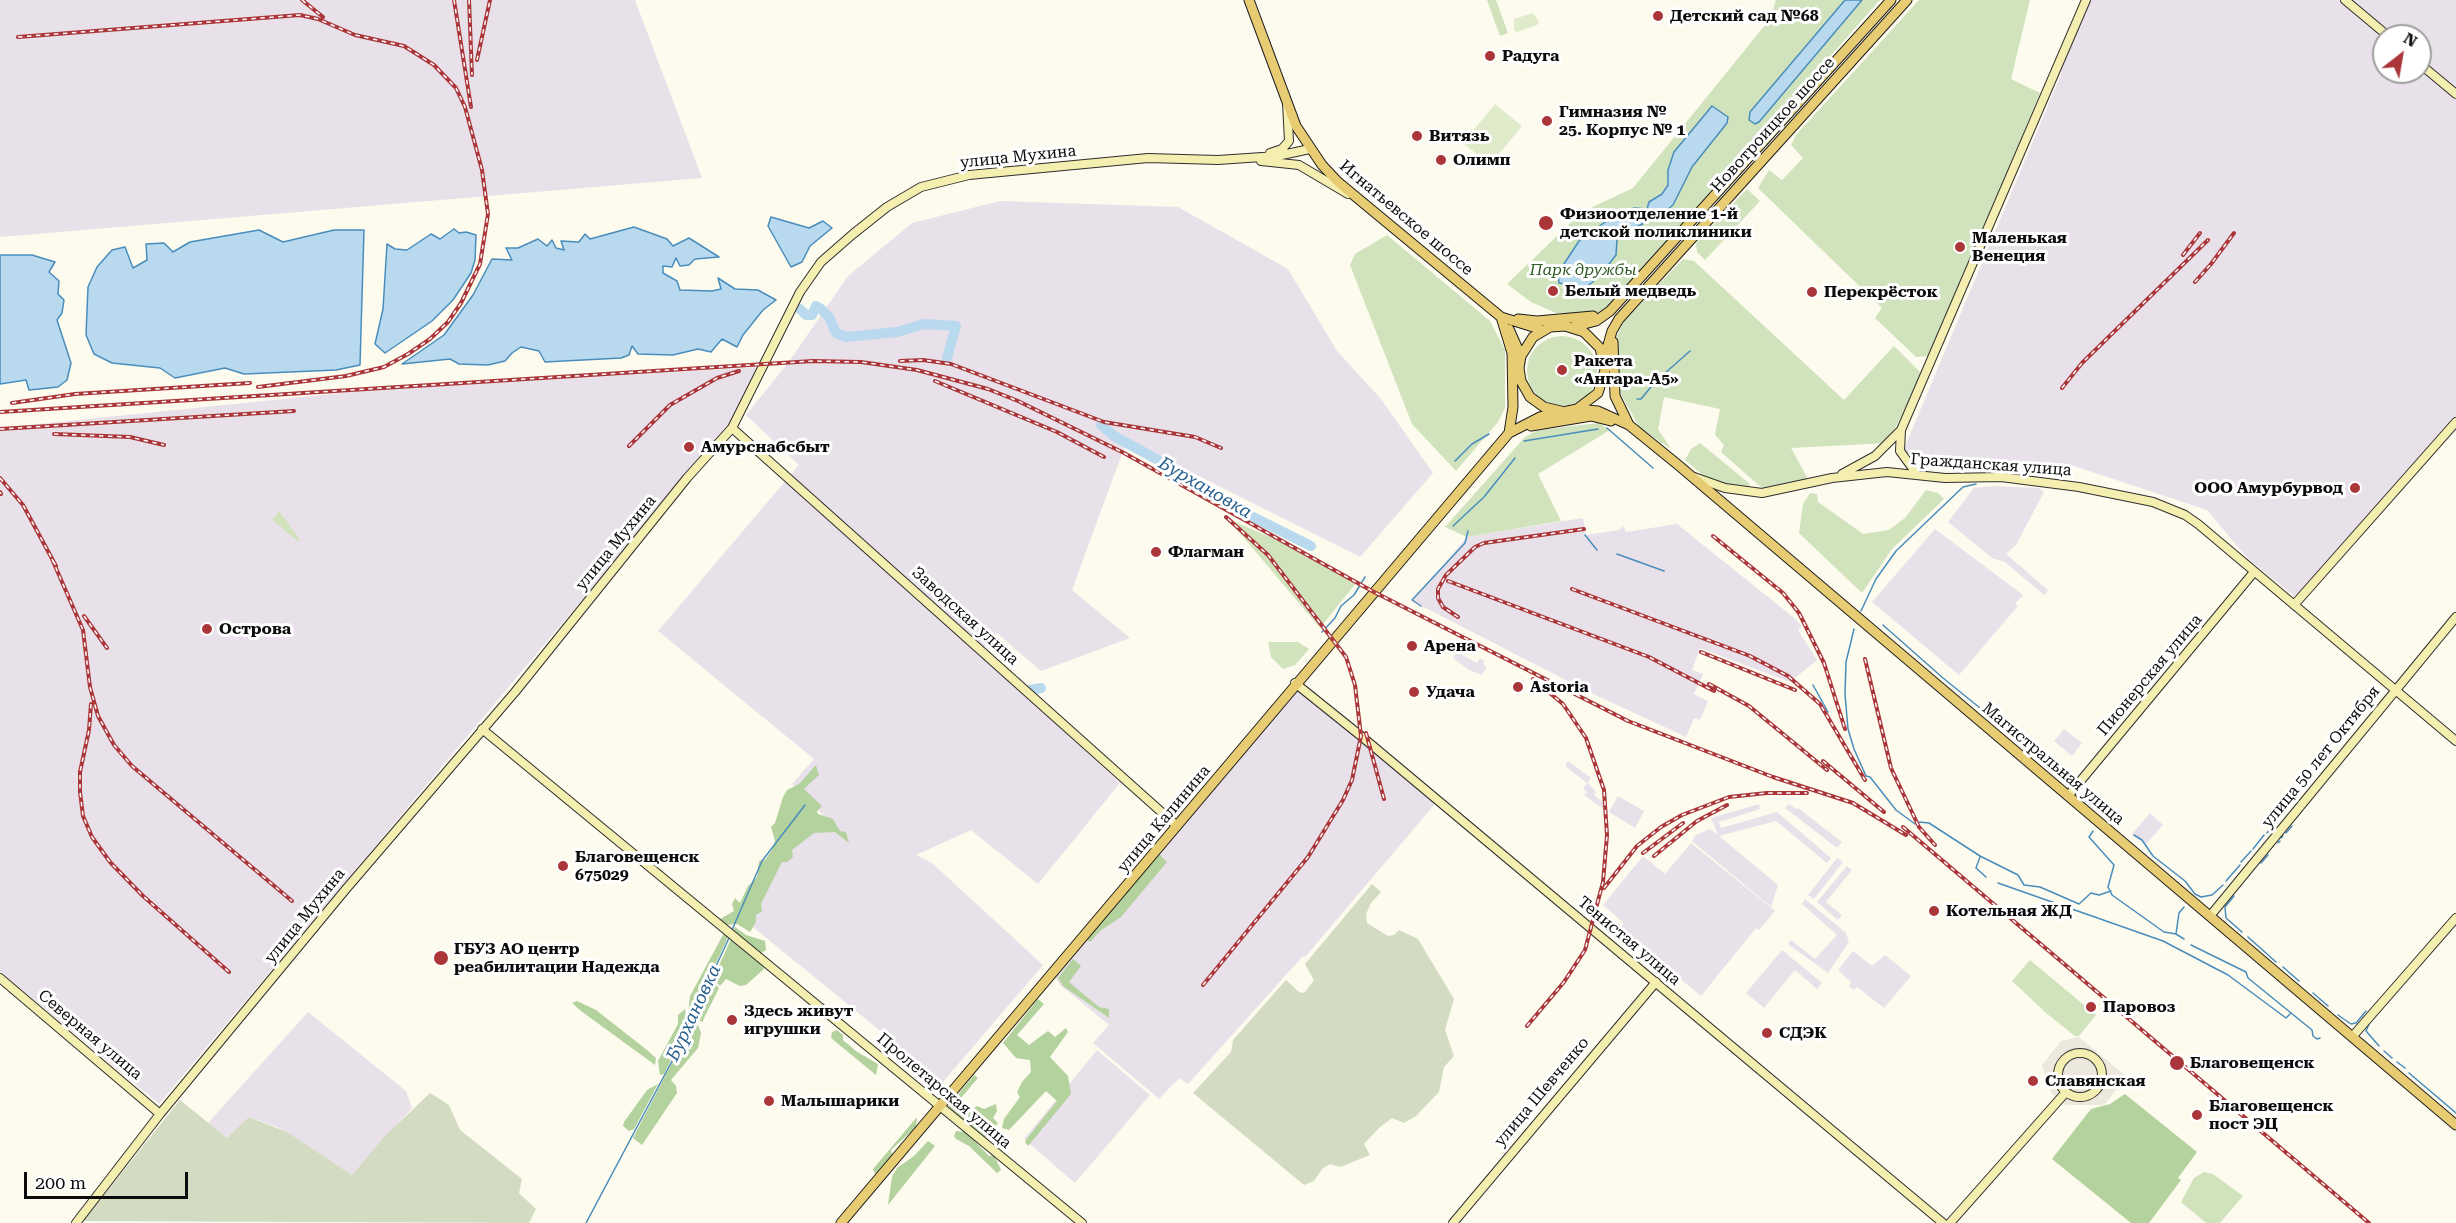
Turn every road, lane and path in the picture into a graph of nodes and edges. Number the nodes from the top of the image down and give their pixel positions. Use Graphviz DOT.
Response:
graph roads {
  1 [pos="1249,0"];
  2 [pos="1891,0"];
  3 [pos="1907,0"];
  4 [pos="2086,0"];
  5 [pos="2344,0"];
  6 [pos="2373,24"];
  7 [pos="2432,74"];
  8 [pos="2456,94"];
  9 [pos="1287,102"];
  10 [pos="1310,149"];
  11 [pos="1249,158"];
  12 [pos="1362,202"];
  13 [pos="1610,311"];
  14 [pos="1501,317"];
  15 [pos="1619,319"];
  16 [pos="1573,327"];
  17 [pos="1543,330"];
  18 [pos="1521,356"];
  19 [pos="1604,360"];
  20 [pos="1521,381"];
  21 [pos="1603,381"];
  22 [pos="1577,409"];
  23 [pos="1561,411"];
  24 [pos="2456,422"];
  25 [pos="1629,426"];
  26 [pos="732,428"];
  27 [pos="1901,429"];
  28 [pos="1509,433"];
  29 [pos="1916,473"];
  30 [pos="1694,477"];
  31 [pos="1832,478"];
  32 [pos="2254,572"];
  33 [pos="2294,605"];
  34 [pos="2456,617"];
  35 [pos="1295,683"];
  36 [pos="2395,691"];
  37 [pos="482,729"];
  38 [pos="2456,741"];
  39 [pos="2067,796"];
  40 [pos="1177,826"];
  41 [pos="2210,916"];
  42 [pos="2456,918"];
  43 [pos="0,978"];
  44 [pos="1656,982"];
  45 [pos="2352,1037"];
  46 [pos="2066,1092"];
  47 [pos="939,1106"];
  48 [pos="160,1114"];
  49 [pos="2456,1125"];
  50 [pos="1073,1215"];
  51 [pos="76,1223"];
  52 [pos="841,1223"];
  53 [pos="1066,1223"];
  54 [pos="1082,1223"];
  55 [pos="1453,1223"];
  56 [pos="1943,1223"];
  57 [pos="1950,1223"];
  1 -- 9 [label="main road, Игнатьевское шоссе"];
  2 -- 13 [label="main road, Новотроицкое шоссе"];
  3 -- 15 [label="main road, Новотроицкое шоссе"];
  4 -- 27 [label="street"];
  5 -- 6 [label="street"];
  7 -- 8 [label="street"];
  9 -- 10 [label="main road, Игнатьевское шоссе"];
  9 -- 11 [label="street"];
  10 -- 11 [label="street, улица Мухина"];
  10 -- 12 [label="main road, Игнатьевское шоссе"];
  11 -- 12 [label="street"];
  11 -- 26 [label="street, улица Мухина"];
  12 -- 14 [label="main road, Игнатьевское шоссе"];
  13 -- 14 [label="main road"];
  13 -- 16 [label="main road, Новотроицкое шоссе"];
  14 -- 17 [label="main road"];
  14 -- 18 [label="main road"];
  14 -- 28 [label="main road"];
  15 -- 19 [label="main road, Новотроицкое шоссе"];
  15 -- 25 [label="main road"];
  16 -- 17 [label="main road"];
  16 -- 19 [label="main road"];
  17 -- 18 [label="main road"];
  18 -- 20 [label="main road"];
  19 -- 21 [label="main road"];
  20 -- 23 [label="main road"];
  20 -- 28 [label="main road"];
  21 -- 22 [label="main road"];
  21 -- 25 [label="main road"];
  22 -- 23 [label="main road"];
  22 -- 25 [label="main road"];
  23 -- 28 [label="main road"];
  24 -- 33 [label="street"];
  25 -- 28 [label="main road"];
  25 -- 30 [label="main road, Магистральная улица"];
  26 -- 37 [label="street, улица Мухина"];
  26 -- 40 [label="street, Заводская улица"];
  27 -- 29 [label="street"];
  27 -- 31 [label="street"];
  28 -- 35 [label="main road, улица Калинина"];
  29 -- 31 [label="street, Гражданская улица"];
  29 -- 32 [label="street, Гражданская улица"];
  30 -- 31 [label="street, Гражданская улица"];
  30 -- 39 [label="main road, Магистральная улица"];
  32 -- 33 [label="street, Гражданская улица"];
  32 -- 39 [label="street, Пионерская улица"];
  33 -- 36 [label="street, Гражданская улица"];
  34 -- 36 [label="street, улица 50 лет Октября"];
  35 -- 40 [label="main road, улица Калинина"];
  35 -- 44 [label="street, Тенистая улица"];
  36 -- 38 [label="street, Гражданская улица"];
  36 -- 41 [label="street, улица 50 лет Октября"];
  37 -- 47 [label="street, Пролетарская улица"];
  37 -- 48 [label="street, улица Мухина"];
  39 -- 41 [label="main road, Магистральная улица"];
  40 -- 47 [label="main road, улица Калинина"];
  41 -- 45 [label="main road, Магистральная улица"];
  42 -- 45 [label="street"];
  43 -- 48 [label="street, Северная улица"];
  44 -- 55 [label="street, улица Шевченко"];
  44 -- 56 [label="street, Тенистая улица"];
  45 -- 49 [label="main road, Магистральная улица"];
  46 -- 46 [label="street"];
  46 -- 57 [label="street"];
  47 -- 50 [label="street, Пролетарская улица"];
  47 -- 52 [label="main road, улица Калинина"];
  48 -- 51 [label="street, улица Мухина"];
  50 -- 53 [label="street"];
  50 -- 54 [label="street, Пролетарская улица"];
}
